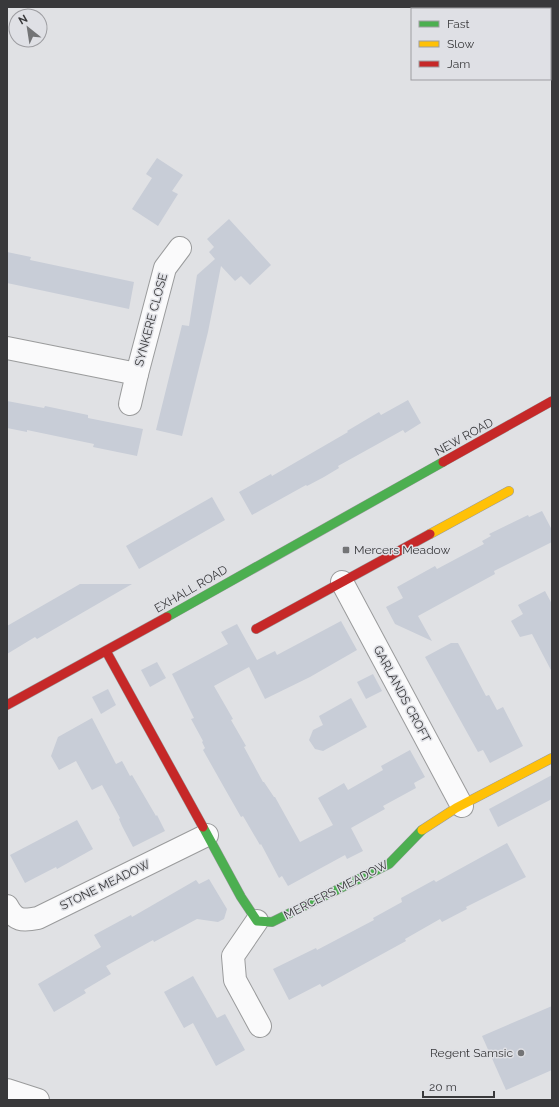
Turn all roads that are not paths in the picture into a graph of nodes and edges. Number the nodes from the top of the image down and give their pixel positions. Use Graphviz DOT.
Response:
graph roads {
  1 [pos="180,248"];
  2 [pos="7,348"];
  3 [pos="137,374"];
  4 [pos="552,401"];
  5 [pos="130,404"];
  6 [pos="509,491"];
  7 [pos="387,493"];
  8 [pos="342,582"];
  9 [pos="256,629"];
  10 [pos="106,651"];
  11 [pos="7,705"];
  12 [pos="552,758"];
  13 [pos="462,806"];
  14 [pos="207,835"];
  15 [pos="7,906"];
  16 [pos="257,921"];
  17 [pos="260,1026"];
  18 [pos="7,1090"];
  19 [pos="38,1100"];
  1 -- 3 [label="street, SYNKERE CLOSE"];
  2 -- 3 [label="street, SYNKERE CLOSE"];
  3 -- 5 [label="street, SYNKERE CLOSE"];
  4 -- 7 [label="street, NEW ROAD"];
  6 -- 8 [label="street"];
  7 -- 10 [label="street, EXHALL ROAD"];
  8 -- 9 [label="street"];
  8 -- 13 [label="street, GARLANDS CROFT"];
  10 -- 11 [label="street, EXHALL ROAD"];
  10 -- 14 [label="street"];
  12 -- 13 [label="street, MERCERS MEADOW"];
  13 -- 16 [label="street, MERCERS MEADOW"];
  14 -- 15 [label="street, STONE MEADOW"];
  14 -- 16 [label="street"];
  16 -- 17 [label="street"];
  18 -- 19 [label="street"];
}
